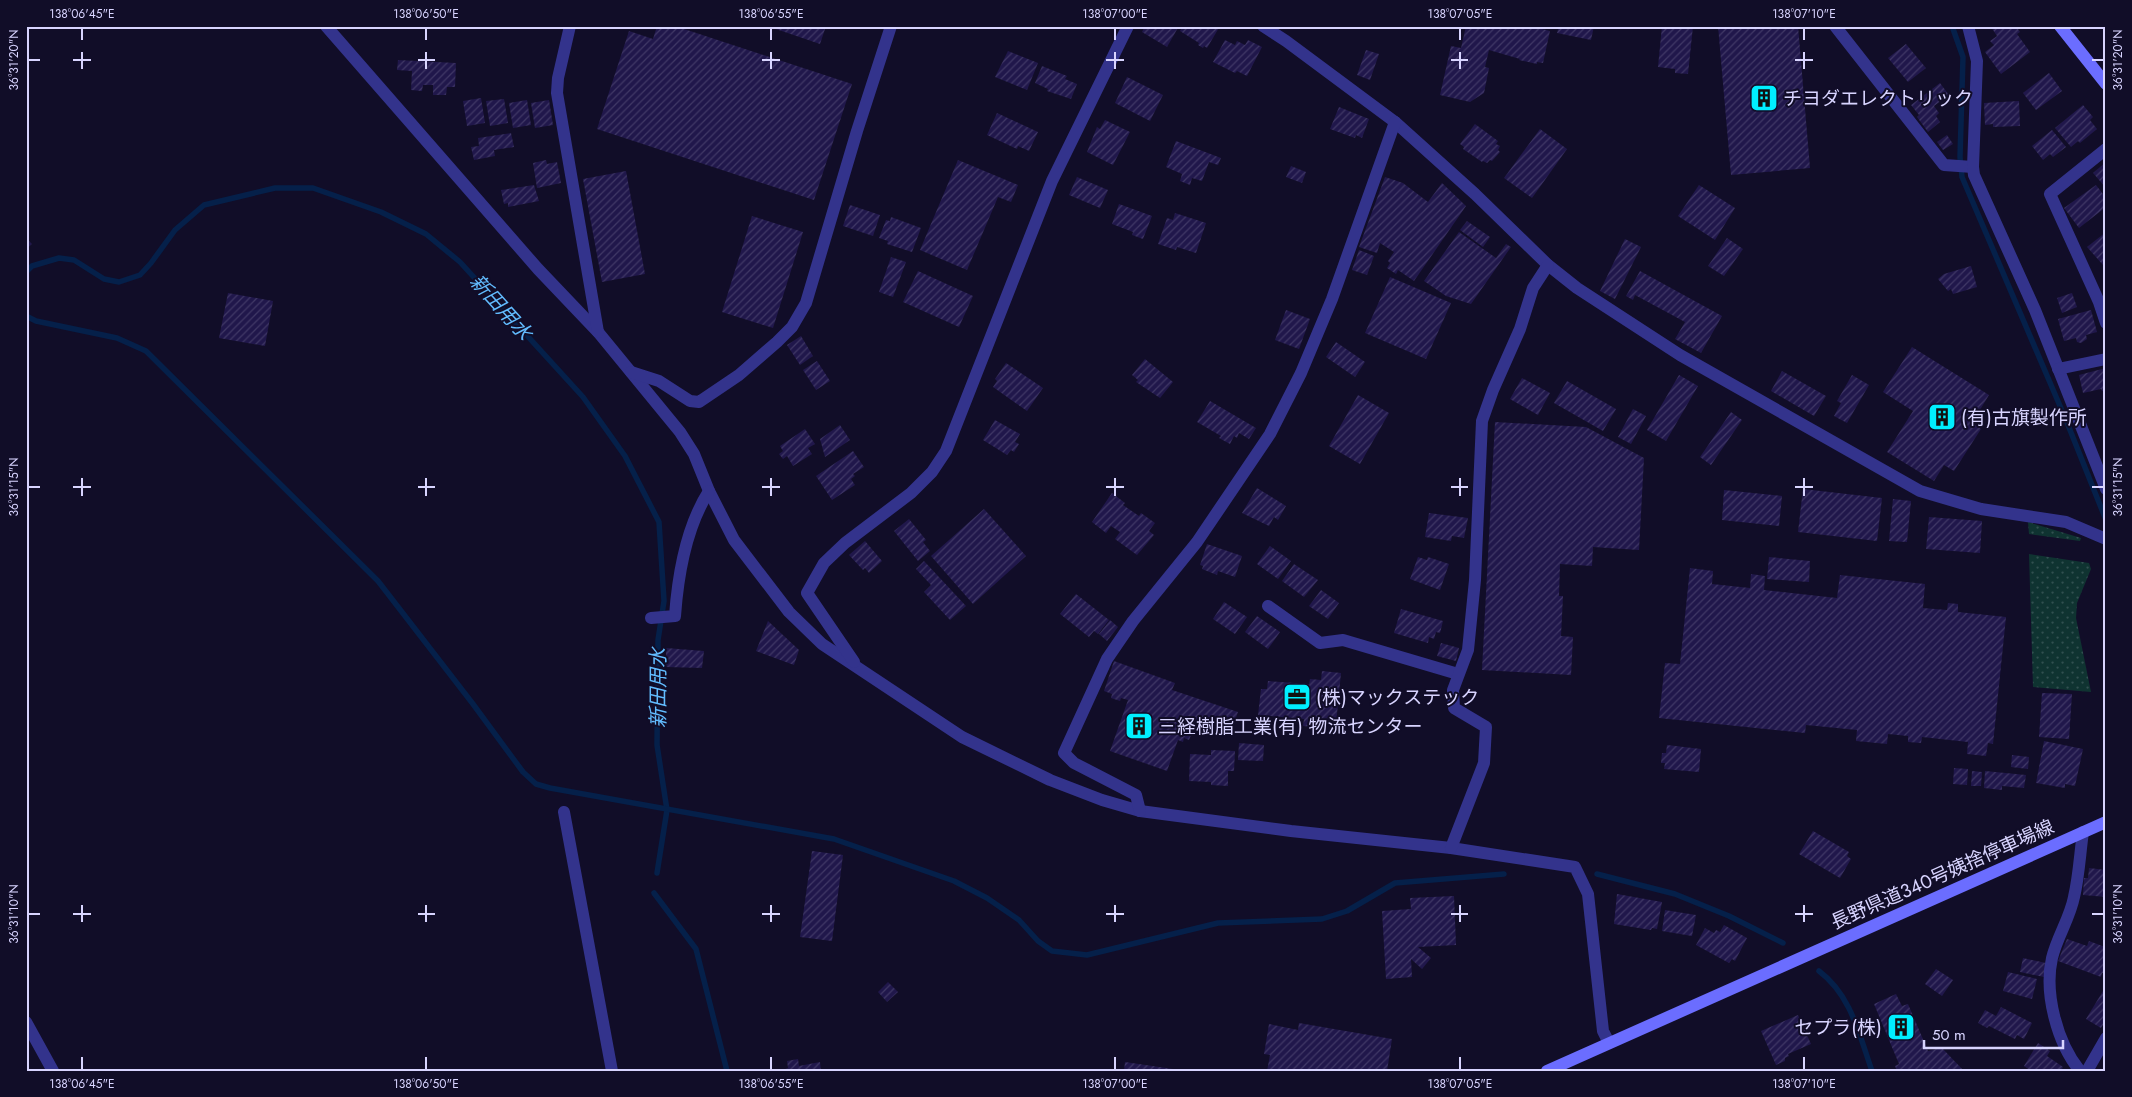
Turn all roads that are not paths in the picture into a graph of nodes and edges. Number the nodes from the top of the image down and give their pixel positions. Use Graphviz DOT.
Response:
graph roads {
  1 [pos="326,26"];
  2 [pos="570,26"];
  3 [pos="891,26"];
  4 [pos="1128,26"];
  5 [pos="1263,26"];
  6 [pos="1836,26"];
  7 [pos="1968,26"];
  8 [pos="2062,27"];
  9 [pos="2106,84"];
  10 [pos="1395,122"];
  11 [pos="2106,149"];
  12 [pos="1964,167"];
  13 [pos="1548,265"];
  14 [pos="2106,323"];
  15 [pos="598,332"];
  16 [pos="2106,359"];
  17 [pos="2058,369"];
  18 [pos="631,372"];
  19 [pos="2106,489"];
  20 [pos="709,491"];
  21 [pos="2106,539"];
  22 [pos="1268,606"];
  23 [pos="651,618"];
  24 [pos="857,666"];
  25 [pos="1458,674"];
  26 [pos="1140,811"];
  27 [pos="564,812"];
  28 [pos="2106,822"];
  29 [pos="2083,832"];
  30 [pos="1451,848"];
  31 [pos="26,1022"];
  32 [pos="2106,1038"];
  33 [pos="1610,1043"];
  34 [pos="53,1071"];
  35 [pos="612,1071"];
  36 [pos="1547,1071"];
  37 [pos="2080,1071"];
  38 [pos="2086,1071"];
  1 -- 15 [label="street"];
  2 -- 15 [label="street"];
  3 -- 18 [label="street"];
  4 -- 24 [label="street"];
  5 -- 10 [label="street"];
  6 -- 12 [label="street"];
  7 -- 12 [label="street"];
  8 -- 9 [label="main road"];
  10 -- 13 [label="street"];
  10 -- 26 [label="street"];
  11 -- 14 [label="street"];
  12 -- 17 [label="street"];
  13 -- 21 [label="street"];
  13 -- 25 [label="street"];
  15 -- 18 [label="street"];
  16 -- 17 [label="street"];
  17 -- 19 [label="street"];
  18 -- 20 [label="street"];
  20 -- 23 [label="street"];
  20 -- 24 [label="street"];
  22 -- 25 [label="street"];
  24 -- 26 [label="street"];
  25 -- 30 [label="street"];
  26 -- 30 [label="street"];
  27 -- 35 [label="street"];
  28 -- 29 [label="main road, 長野県道340号姨捨停車場線"];
  29 -- 33 [label="main road, 長野県道340号姨捨停車場線"];
  29 -- 37 [label="street"];
  30 -- 33 [label="street"];
  31 -- 34 [label="street"];
  32 -- 38 [label="street"];
  33 -- 36 [label="main road, 長野県道340号姨捨停車場線"];
}
